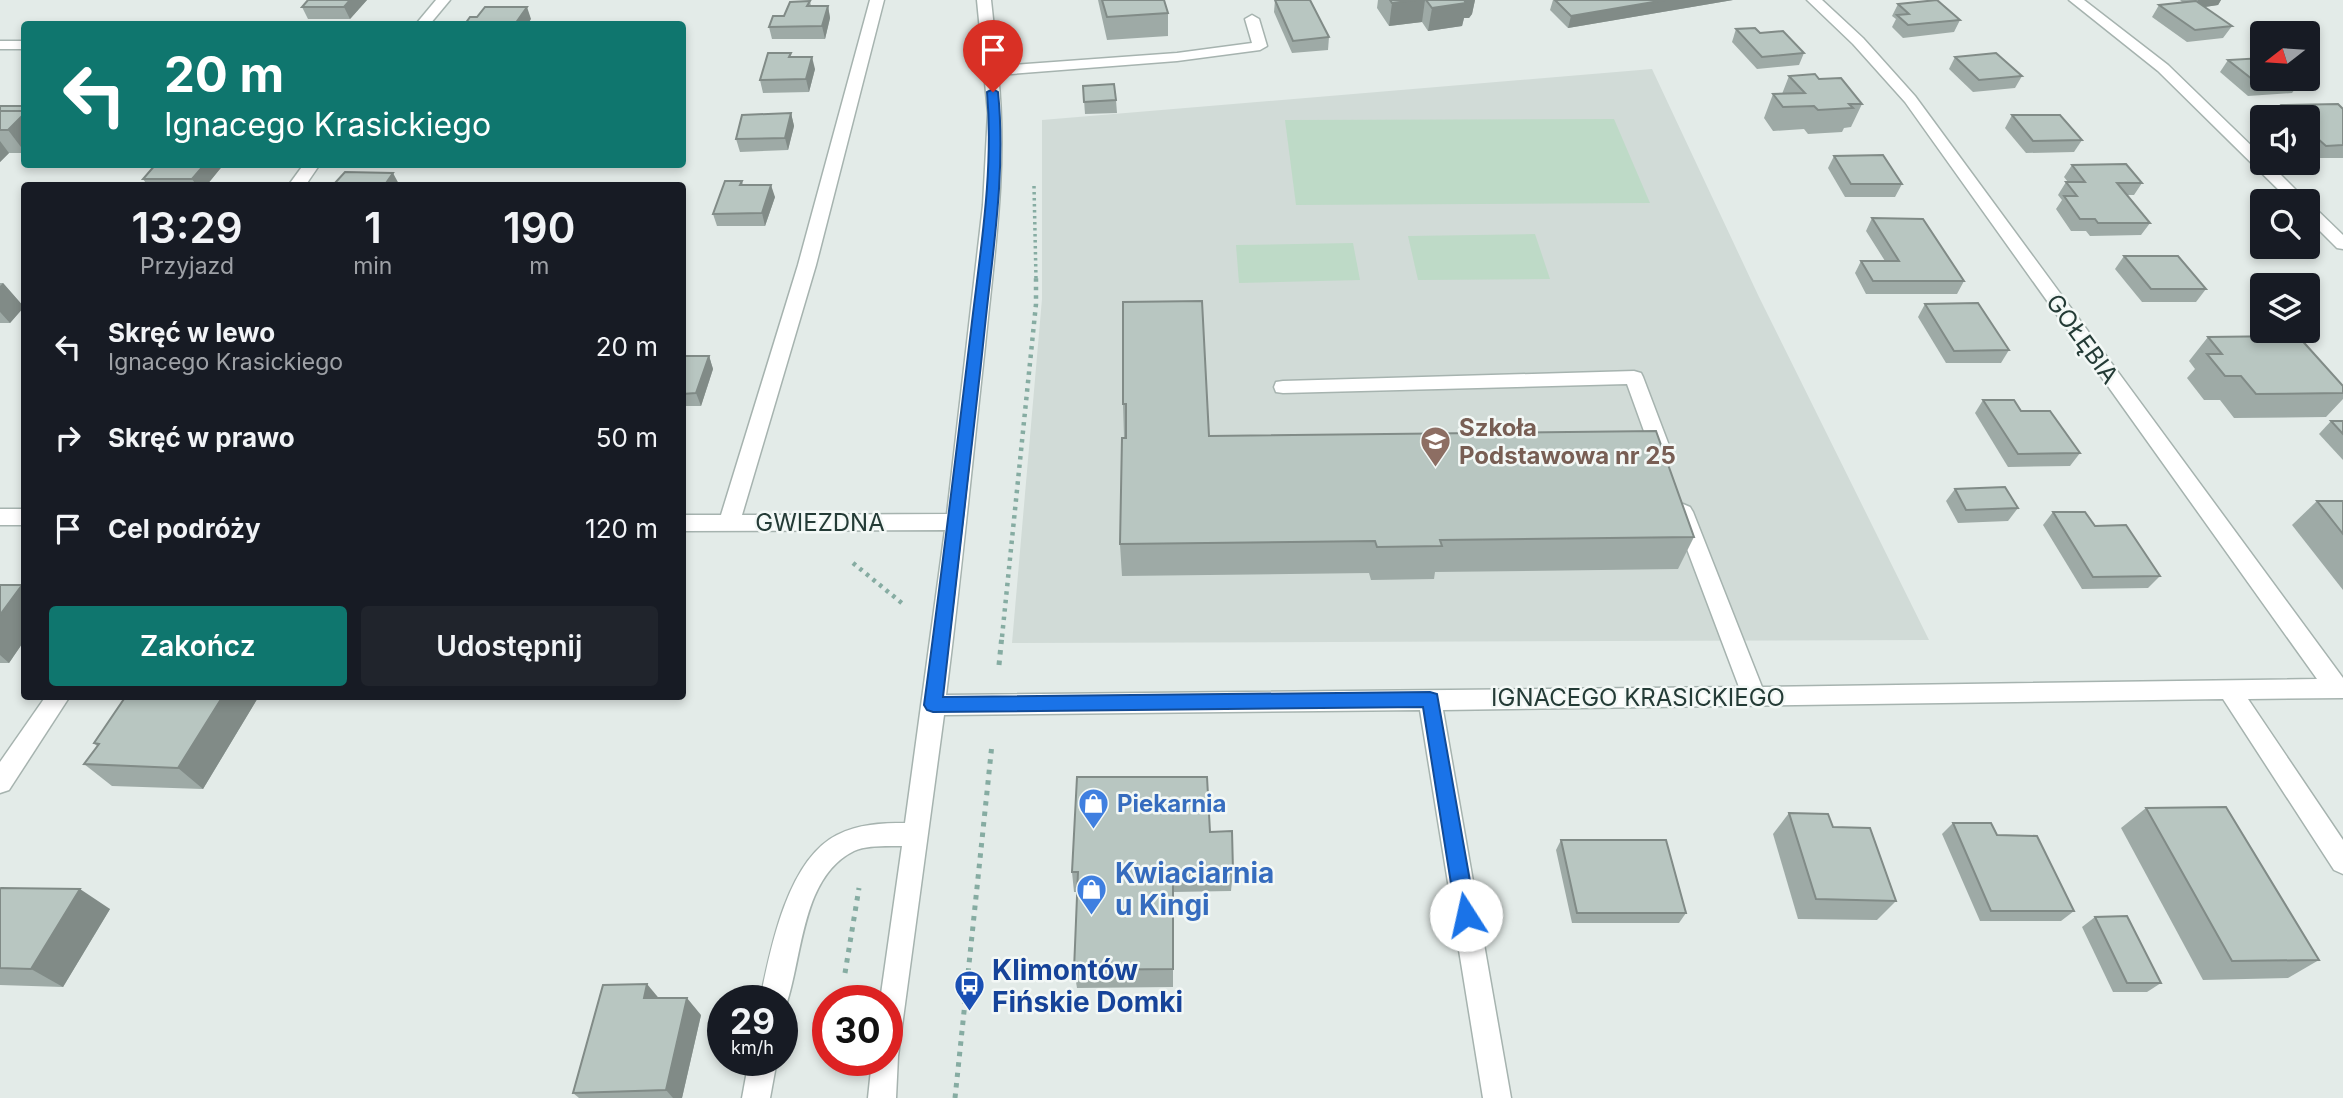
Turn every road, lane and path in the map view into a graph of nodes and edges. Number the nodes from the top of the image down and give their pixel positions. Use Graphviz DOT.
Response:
graph roads {
  1 [pos="443,0"];
  2 [pos="877,0"];
  3 [pos="984,0"];
  4 [pos="1814,0"];
  5 [pos="2076,0"];
  6 [pos="1252,19"];
  7 [pos="426,21"];
  8 [pos="0,45"];
  9 [pos="21,45"];
  10 [pos="991,72"];
  11 [pos="310,168"];
  12 [pos="1034,173"];
  13 [pos="299,182"];
  14 [pos="2287,189"];
  15 [pos="2320,222"];
  16 [pos="2343,244"];
  17 [pos="1283,387"];
  18 [pos="0,517"];
  19 [pos="21,517"];
  20 [pos="957,522"];
  21 [pos="686,523"];
  22 [pos="729,523"];
  23 [pos="849,560"];
  24 [pos="905,605"];
  25 [pos="2340,688"];
  26 [pos="2229,689"];
  27 [pos="1755,697"];
  28 [pos="1430,699"];
  29 [pos="56,700"];
  30 [pos="933,705"];
  31 [pos="996,705"];
  32 [pos="0,782"];
  33 [pos="914,834"];
  34 [pos="867,836"];
  35 [pos="2343,862"];
  36 [pos="845,973"];
  37 [pos="778,985"];
  38 [pos="895,985"];
  39 [pos="760,1076"];
  40 [pos="884,1076"];
  41 [pos="756,1098"];
  42 [pos="882,1098"];
  43 [pos="955,1098"];
  44 [pos="1497,1098"];
  1 -- 7 [label="street"];
  2 -- 22 [label="street"];
  3 -- 10 [label="street"];
  4 -- 25 [label="street, GOŁĘBIA"];
  5 -- 14 [label="street"];
  6 -- 10 [label="street"];
  8 -- 9 [label="street"];
  10 -- 20 [label="street"];
  11 -- 13 [label="street"];
  12 -- 31 [label="path"];
  15 -- 16 [label="street"];
  17 -- 27 [label="street"];
  18 -- 19 [label="street"];
  20 -- 22 [label="street, GWIEZDNA"];
  20 -- 30 [label="street"];
  21 -- 22 [label="street, GWIEZDNA"];
  23 -- 24 [label="path"];
  25 -- 26 [label="street, IGNACEGO KRASICKIEGO"];
  26 -- 27 [label="street, IGNACEGO KRASICKIEGO"];
  26 -- 35 [label="street"];
  27 -- 28 [label="street, IGNACEGO KRASICKIEGO"];
  28 -- 31 [label="street, IGNACEGO KRASICKIEGO"];
  28 -- 44 [label="street"];
  29 -- 32 [label="street"];
  30 -- 31 [label="street, IGNACEGO KRASICKIEGO"];
  30 -- 33 [label="street"];
  31 -- 43 [label="path"];
  33 -- 34 [label="street"];
  33 -- 38 [label="street"];
  34 -- 36 [label="path"];
  34 -- 37 [label="street"];
  39 -- 41 [label="street"];
  40 -- 42 [label="street"];
}
